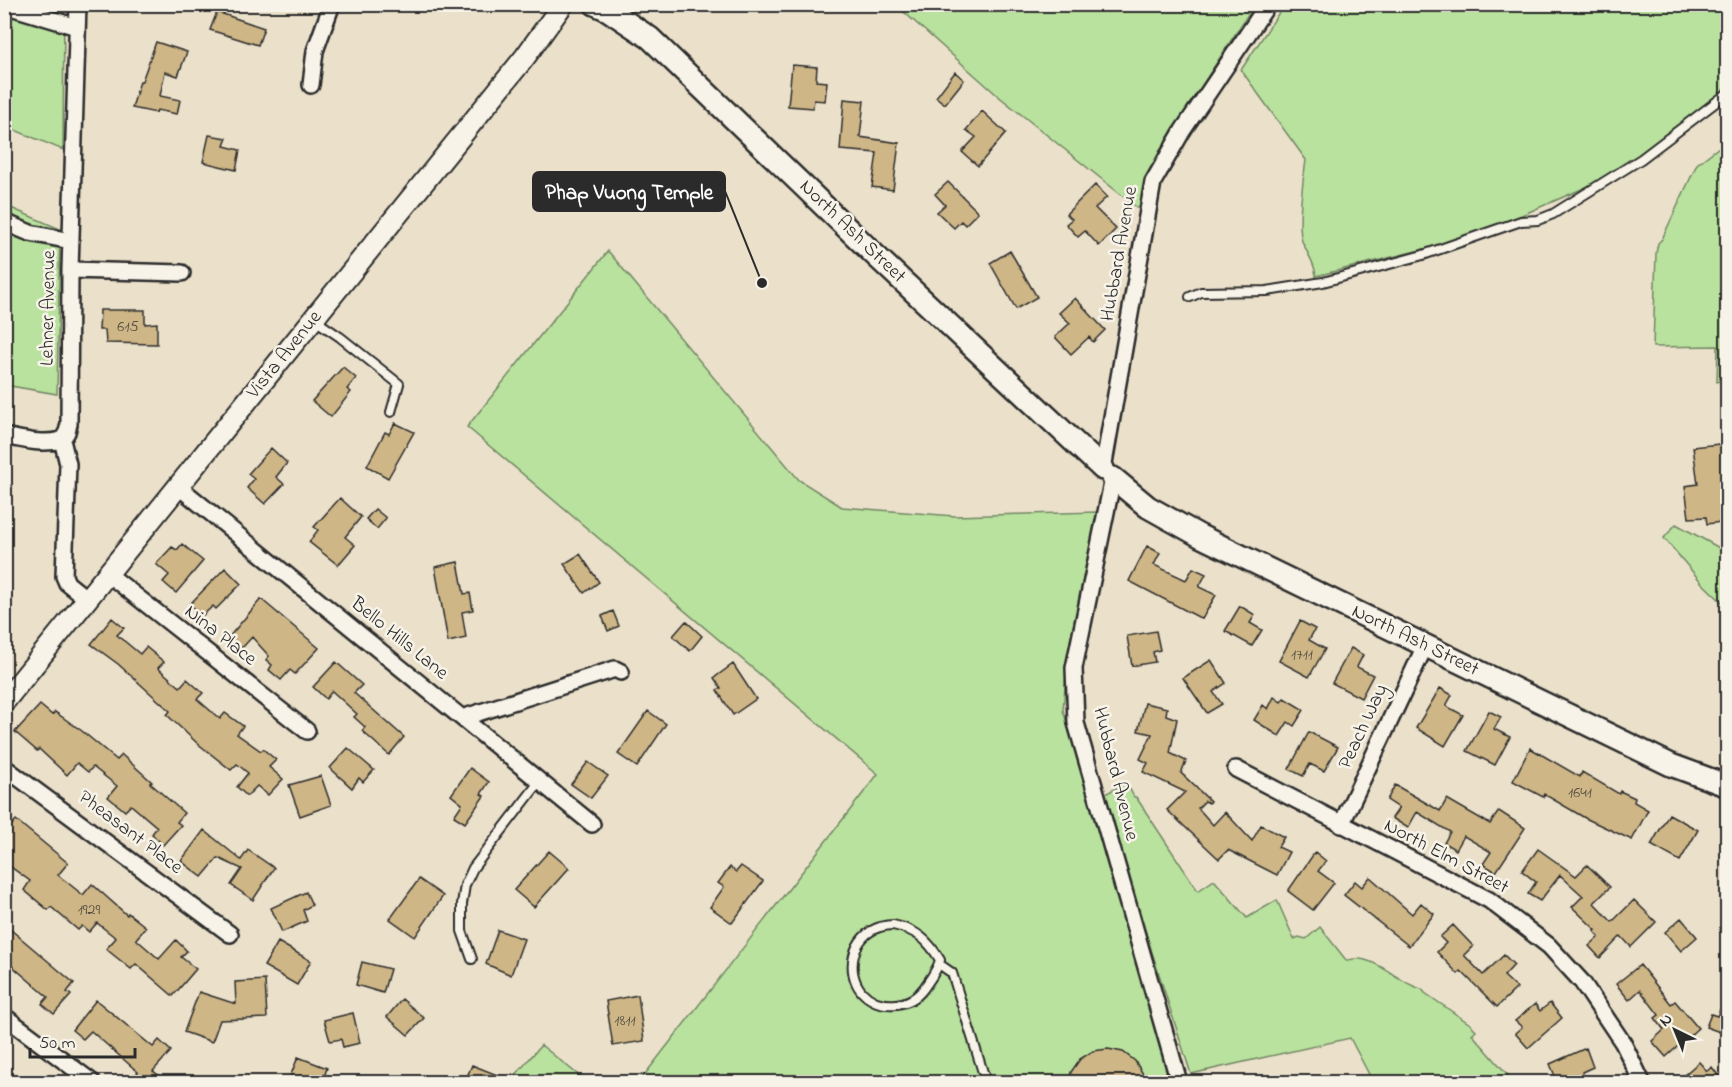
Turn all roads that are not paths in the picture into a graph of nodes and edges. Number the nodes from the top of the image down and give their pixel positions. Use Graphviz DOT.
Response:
graph roads {
  1 [pos="78,4"];
  2 [pos="332,4"];
  3 [pos="562,4"];
  4 [pos="595,4"];
  5 [pos="1268,4"];
  6 [pos="4,5"];
  7 [pos="77,27"];
  8 [pos="311,86"];
  9 [pos="1728,93"];
  10 [pos="4,222"];
  11 [pos="71,241"];
  12 [pos="70,270"];
  13 [pos="182,273"];
  14 [pos="1190,297"];
  15 [pos="314,320"];
  16 [pos="392,412"];
  17 [pos="4,436"];
  18 [pos="62,440"];
  19 [pos="1108,474"];
  20 [pos="179,487"];
  21 [pos="108,574"];
  22 [pos="87,599"];
  23 [pos="1425,646"];
  24 [pos="621,672"];
  25 [pos="4,702"];
  26 [pos="462,718"];
  27 [pos="307,731"];
  28 [pos="4,767"];
  29 [pos="1236,769"];
  30 [pos="540,781"];
  31 [pos="1728,786"];
  32 [pos="592,824"];
  33 [pos="1341,825"];
  34 [pos="230,933"];
  35 [pos="472,959"];
  36 [pos="939,964"];
  37 [pos="4,1017"];
  38 [pos="1178,1079"];
  39 [pos="92,1083"];
  40 [pos="986,1083"];
  41 [pos="1642,1083"];
  1 -- 7 [label="street, Lehner Avenue"];
  2 -- 8 [label="street"];
  3 -- 15 [label="street, Vista Avenue"];
  4 -- 19 [label="main road, North Ash Street"];
  5 -- 19 [label="street, Hubbard Avenue"];
  6 -- 7 [label="street"];
  7 -- 11 [label="street, Lehner Avenue"];
  9 -- 14 [label="lane"];
  10 -- 11 [label="street"];
  11 -- 12 [label="street, Lehner Avenue"];
  12 -- 13 [label="street"];
  12 -- 18 [label="street, Lehner Avenue"];
  15 -- 16 [label="lane"];
  15 -- 20 [label="street, Vista Avenue"];
  17 -- 18 [label="street"];
  18 -- 22 [label="street, Lehner Avenue"];
  19 -- 23 [label="main road, North Ash Street"];
  19 -- 38 [label="street, Hubbard Avenue"];
  20 -- 21 [label="street, Vista Avenue"];
  20 -- 26 [label="street, Bello Hills Lane"];
  21 -- 22 [label="street, Vista Avenue"];
  21 -- 27 [label="street, Nina Place"];
  22 -- 25 [label="street, Vista Avenue"];
  23 -- 31 [label="main road, North Ash Street"];
  23 -- 33 [label="street, Peach Way"];
  24 -- 26 [label="street"];
  26 -- 30 [label="street, Bello Hills Lane"];
  28 -- 34 [label="street, Pheasant Place"];
  29 -- 33 [label="street, North Elm Street"];
  30 -- 32 [label="street, Bello Hills Lane"];
  30 -- 35 [label="lane"];
  33 -- 41 [label="street, North Elm Street"];
  36 -- 36 [label="lane"];
  36 -- 40 [label="lane"];
  37 -- 39 [label="street"];
}
